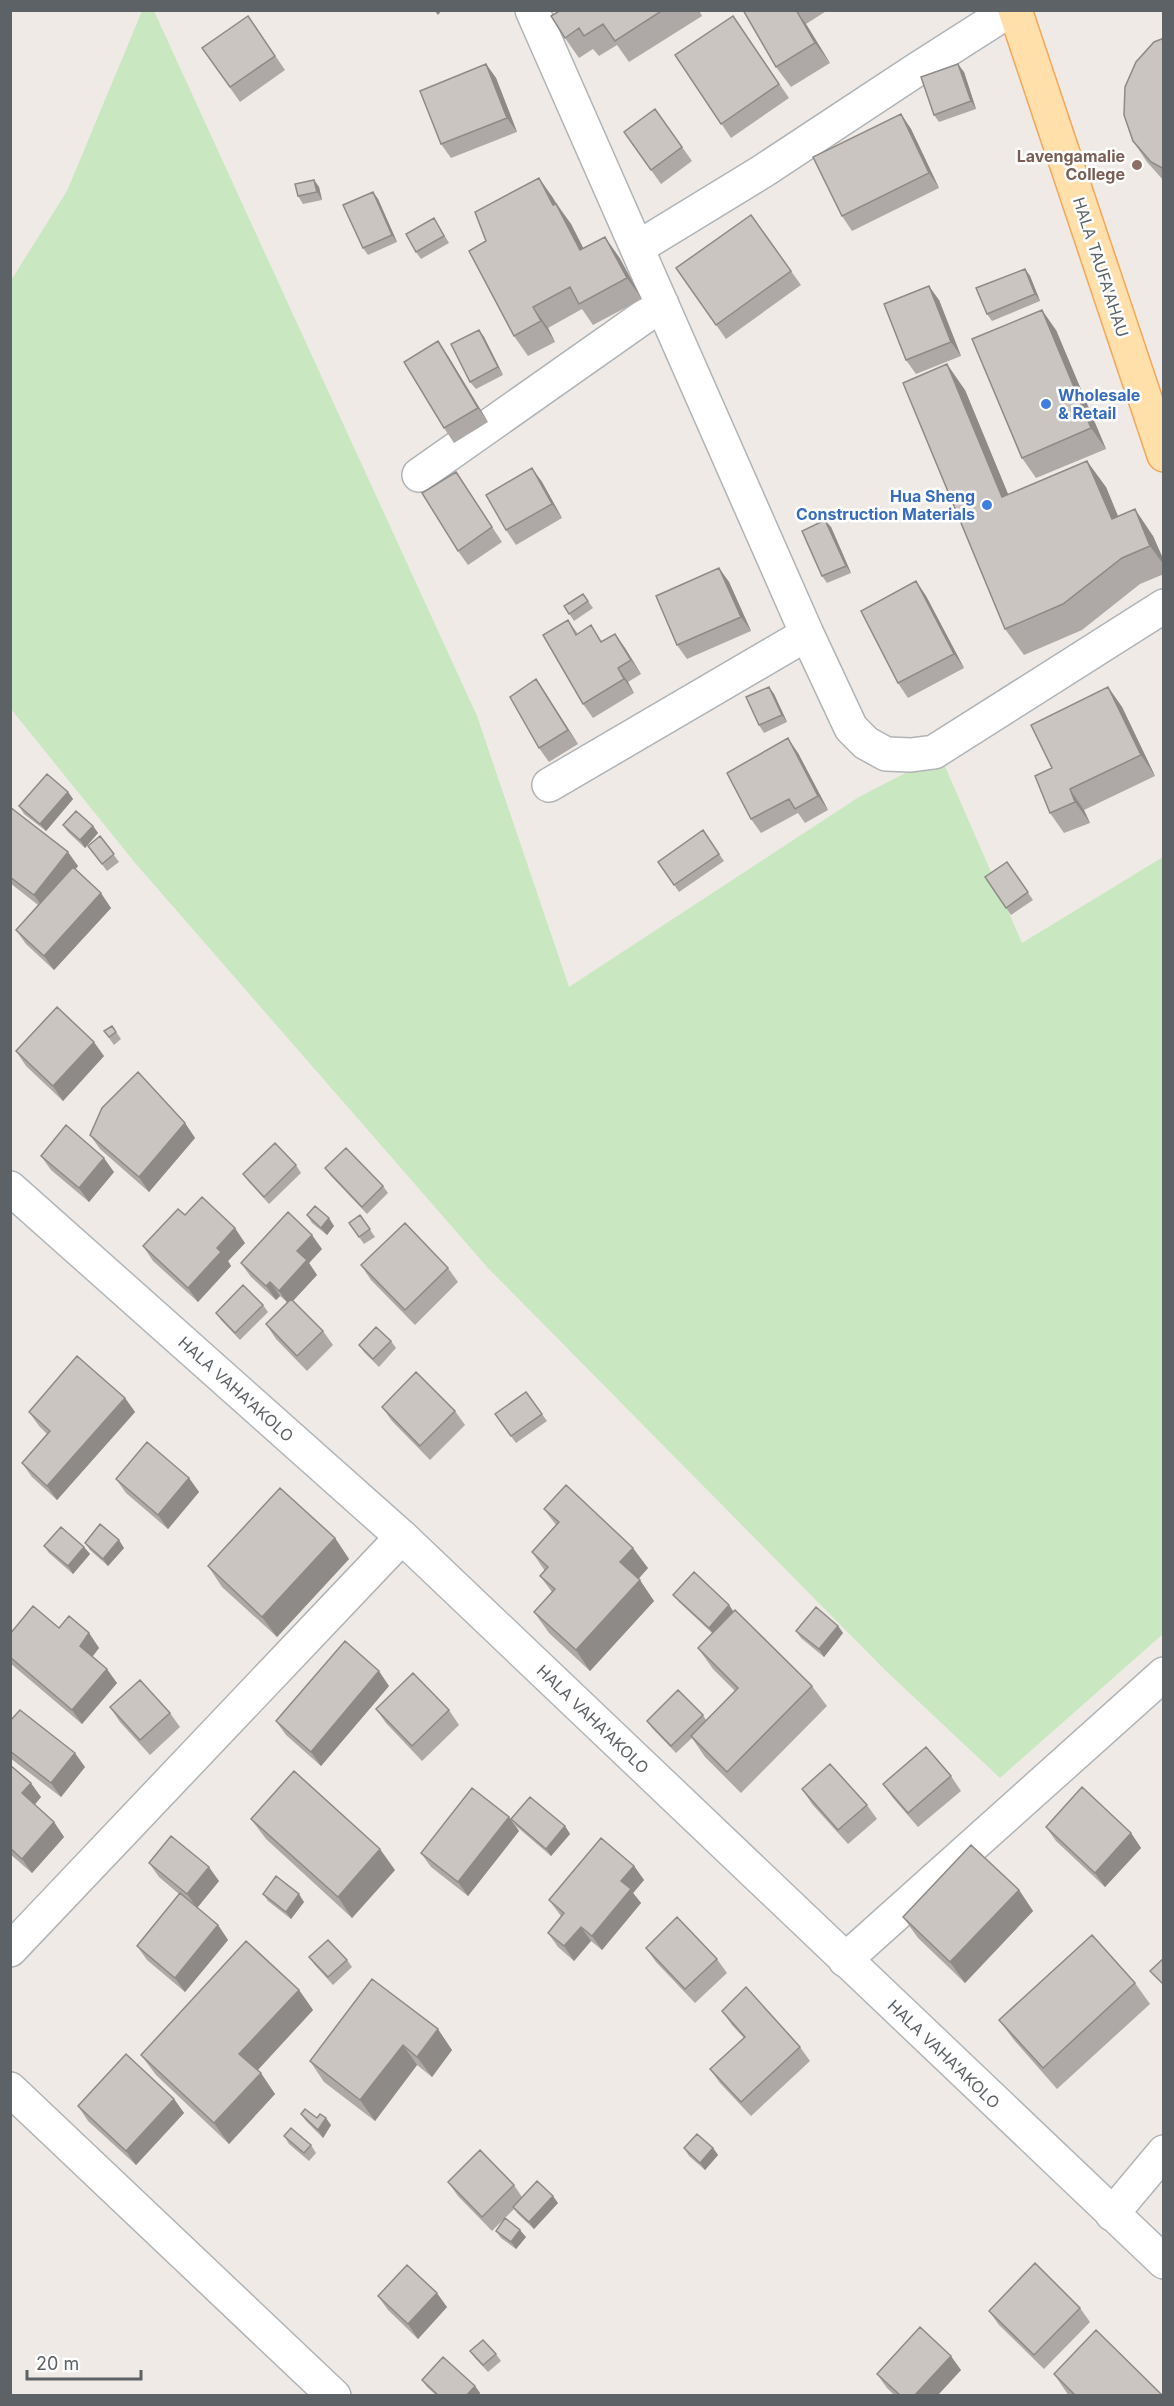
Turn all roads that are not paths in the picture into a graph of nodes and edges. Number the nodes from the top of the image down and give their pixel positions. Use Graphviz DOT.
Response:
graph roads {
  1 [pos="532,10"];
  2 [pos="1010,10"];
  3 [pos="1015,10"];
  4 [pos="637,248"];
  5 [pos="662,304"];
  6 [pos="1164,455"];
  7 [pos="419,474"];
  8 [pos="1164,606"];
  9 [pos="807,634"];
  10 [pos="549,785"];
  11 [pos="10,1188"];
  12 [pos="402,1537"];
  13 [pos="1164,1674"];
  14 [pos="10,1950"];
  15 [pos="845,1960"];
  16 [pos="10,2089"];
  17 [pos="1164,2152"];
  18 [pos="1112,2214"];
  19 [pos="1164,2262"];
  20 [pos="334,2396"];
  1 -- 4 [label="street"];
  2 -- 4 [label="street"];
  3 -- 6 [label="main road, HALA TAUFA'AHAU"];
  4 -- 5 [label="street"];
  5 -- 7 [label="street"];
  5 -- 9 [label="street"];
  8 -- 9 [label="street"];
  9 -- 10 [label="street"];
  11 -- 12 [label="street, HALA VAHA'AKOLO"];
  12 -- 14 [label="street"];
  12 -- 15 [label="street, HALA VAHA'AKOLO"];
  13 -- 15 [label="street"];
  15 -- 18 [label="street, HALA VAHA'AKOLO"];
  16 -- 20 [label="street"];
  17 -- 18 [label="street"];
  18 -- 19 [label="street, HALA VAHA'AKOLO"];
}
